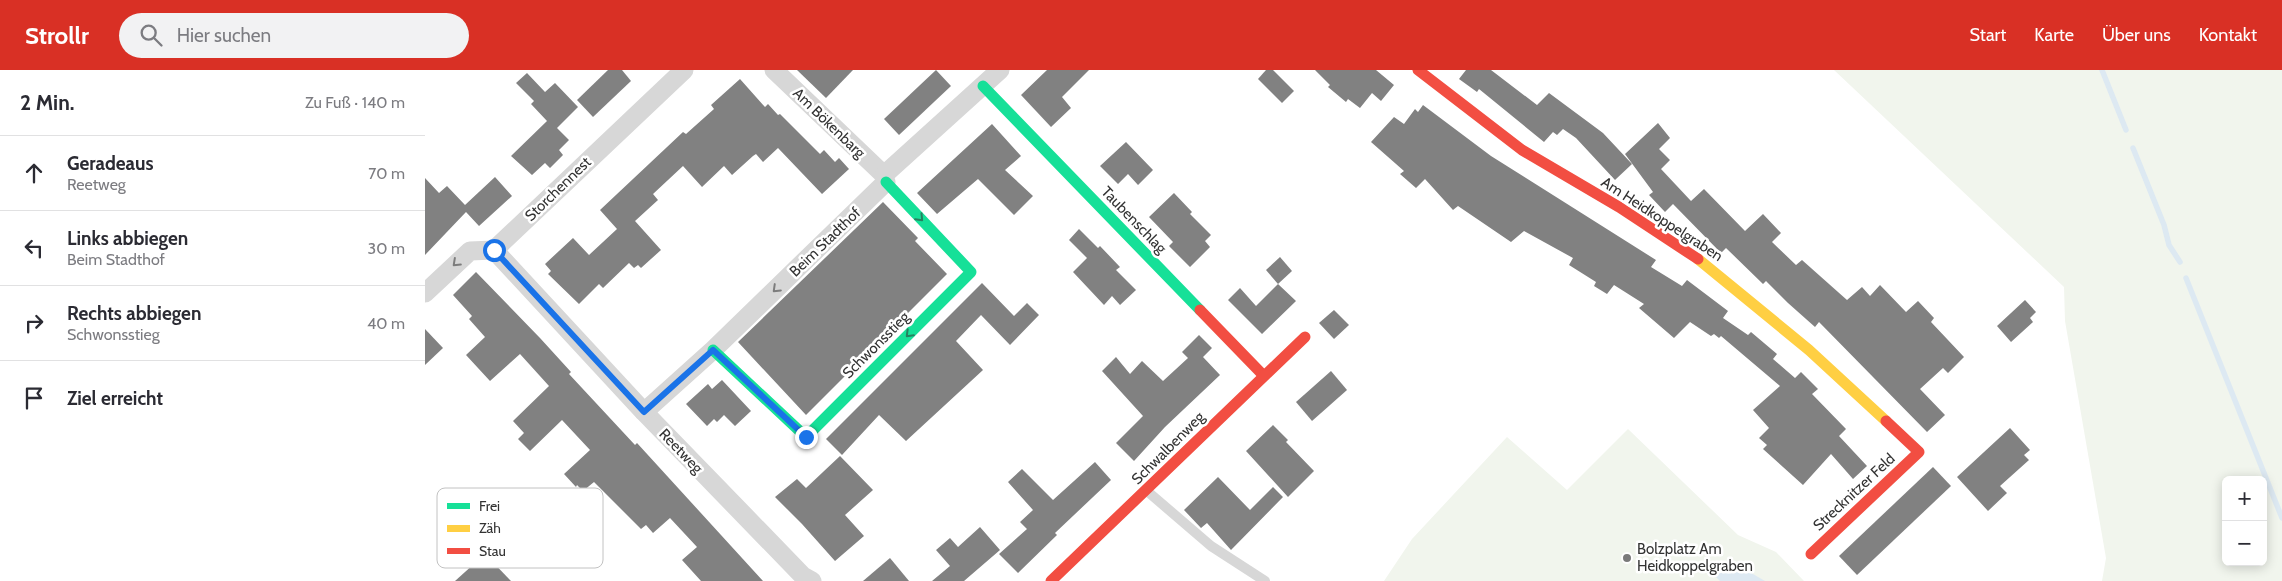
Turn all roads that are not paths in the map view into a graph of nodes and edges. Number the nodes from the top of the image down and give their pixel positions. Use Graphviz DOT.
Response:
graph roads {
  1 [pos="684,70"];
  2 [pos="774,70"];
  3 [pos="1000,70"];
  4 [pos="1418,70"];
  5 [pos="983,86"];
  6 [pos="885,179"];
  7 [pos="494,250"];
  8 [pos="425,293"];
  9 [pos="1305,337"];
  10 [pos="713,350"];
  11 [pos="1263,375"];
  12 [pos="644,412"];
  13 [pos="1919,452"];
  14 [pos="1147,491"];
  15 [pos="1811,554"];
  16 [pos="812,581"];
  17 [pos="1051,581"];
  18 [pos="1265,581"];
  1 -- 7 [label="street, Storchennest"];
  2 -- 6 [label="street, Am Bökenbarg"];
  3 -- 5 [label="street, Beim Stadthof"];
  4 -- 13 [label="street, Am Heidkoppelgraben"];
  5 -- 6 [label="street, Beim Stadthof"];
  5 -- 11 [label="street, Taubenschlag"];
  6 -- 10 [label="street, Beim Stadthof, one-way"];
  6 -- 10 [label="street, Schwonsstieg, one-way"];
  7 -- 8 [label="street, one-way"];
  7 -- 12 [label="street, Reetweg"];
  9 -- 11 [label="street, Schwalbenweg"];
  10 -- 12 [label="street, Beim Stadthof"];
  11 -- 14 [label="street, Schwalbenweg"];
  12 -- 16 [label="street, Reetweg"];
  13 -- 15 [label="street, Strecknitzer Feld"];
  14 -- 17 [label="street, Schwalbenweg"];
  14 -- 18 [label="lane"];
}
